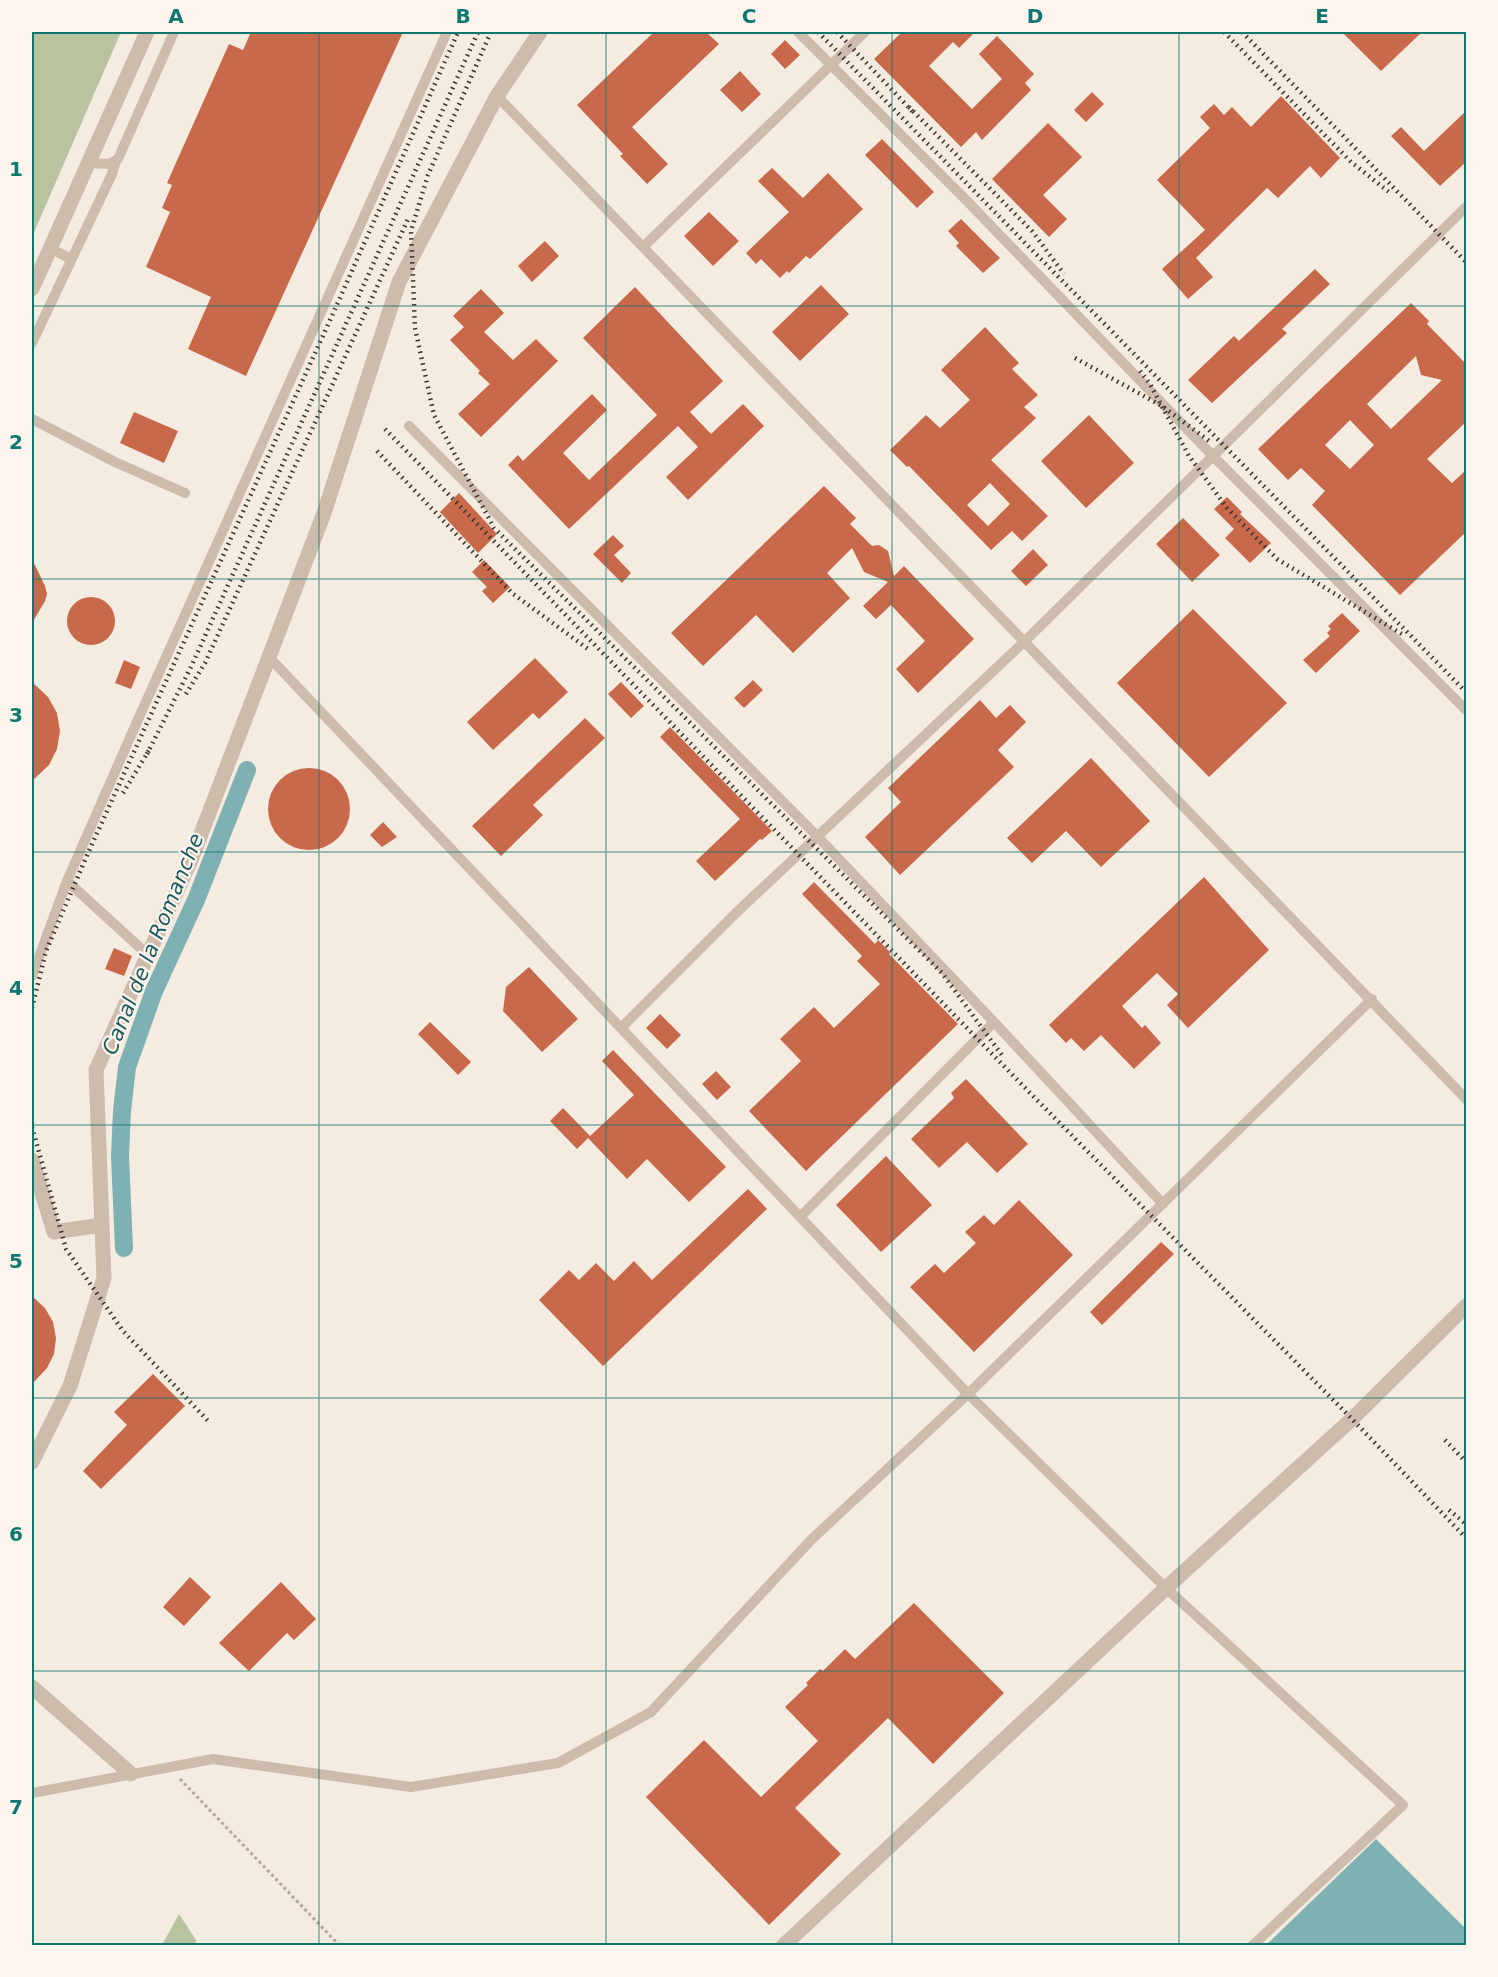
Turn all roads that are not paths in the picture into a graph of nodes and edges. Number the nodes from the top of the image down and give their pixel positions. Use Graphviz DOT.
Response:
graph roads {
  1 [pos="147,32"];
  2 [pos="174,32"];
  3 [pos="447,32"];
  4 [pos="540,32"];
  5 [pos="798,32"];
  6 [pos="865,32"];
  7 [pos="832,64"];
  8 [pos="497,96"];
  9 [pos="116,161"];
  10 [pos="88,163"];
  11 [pos="1467,207"];
  12 [pos="643,247"];
  13 [pos="50,248"];
  14 [pos="71,259"];
  15 [pos="32,289"];
  16 [pos="32,343"];
  17 [pos="32,419"];
  18 [pos="409,426"];
  19 [pos="1213,456"];
  20 [pos="185,493"];
  21 [pos="1025,641"];
  22 [pos="269,657"];
  23 [pos="1467,710"];
  24 [pos="817,836"];
  25 [pos="68,881"];
  26 [pos="148,955"];
  27 [pos="32,976"];
  28 [pos="1372,999"];
  29 [pos="994,1022"];
  30 [pos="621,1028"];
  31 [pos="1467,1099"];
  32 [pos="32,1160"];
  33 [pos="1162,1204"];
  34 [pos="800,1217"];
  35 [pos="102,1225"];
  36 [pos="1467,1306"];
  37 [pos="968,1394"];
  38 [pos="33,1454"];
  39 [pos="1166,1588"];
  40 [pos="32,1687"];
  41 [pos="131,1774"];
  42 [pos="32,1793"];
  43 [pos="783,1946"];
  44 [pos="1251,1946"];
  1 -- 10 [label="street"];
  2 -- 9 [label="lane"];
  3 -- 25 [label="lane"];
  4 -- 8 [label="street"];
  5 -- 7 [label="lane"];
  6 -- 7 [label="lane"];
  7 -- 12 [label="lane"];
  7 -- 19 [label="lane"];
  8 -- 12 [label="lane"];
  8 -- 22 [label="street"];
  9 -- 10 [label="lane"];
  9 -- 14 [label="lane"];
  10 -- 13 [label="street"];
  11 -- 19 [label="lane"];
  12 -- 21 [label="lane"];
  13 -- 14 [label="lane"];
  13 -- 15 [label="street"];
  14 -- 16 [label="lane"];
  17 -- 20 [label="lane"];
  18 -- 24 [label="lane"];
  19 -- 21 [label="lane"];
  19 -- 23 [label="lane"];
  21 -- 24 [label="lane"];
  21 -- 28 [label="lane"];
  22 -- 26 [label="street"];
  22 -- 30 [label="lane"];
  24 -- 29 [label="lane"];
  24 -- 30 [label="lane"];
  25 -- 26 [label="lane"];
  25 -- 27 [label="lane"];
  26 -- 35 [label="street"];
  28 -- 31 [label="lane"];
  28 -- 33 [label="lane"];
  29 -- 33 [label="lane"];
  29 -- 34 [label="lane"];
  30 -- 34 [label="lane"];
  32 -- 35 [label="street"];
  33 -- 37 [label="lane"];
  34 -- 37 [label="lane"];
  35 -- 38 [label="street"];
  36 -- 39 [label="street"];
  37 -- 39 [label="lane"];
  37 -- 41 [label="lane"];
  39 -- 43 [label="street"];
  39 -- 44 [label="lane"];
  40 -- 41 [label="street"];
  41 -- 42 [label="lane"];
}
